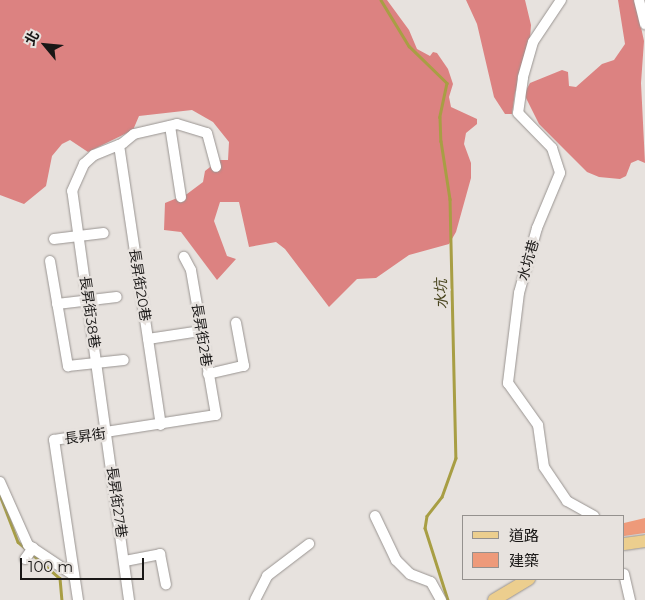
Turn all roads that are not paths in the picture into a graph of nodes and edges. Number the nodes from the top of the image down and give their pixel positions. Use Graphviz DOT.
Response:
graph roads {
  1 [pos="561,0"];
  2 [pos="639,0"];
  3 [pos="645,24"];
  4 [pos="170,126"];
  5 [pos="119,145"];
  6 [pos="216,167"];
  7 [pos="181,197"];
  8 [pos="104,233"];
  9 [pos="78,235"];
  10 [pos="54,239"];
  11 [pos="184,257"];
  12 [pos="50,261"];
  13 [pos="117,296"];
  14 [pos="88,299"];
  15 [pos="57,304"];
  16 [pos="236,323"];
  17 [pos="201,331"];
  18 [pos="148,339"];
  19 [pos="124,360"];
  20 [pos="97,363"];
  21 [pos="208,374"];
  22 [pos="216,414"];
  23 [pos="161,425"];
  24 [pos="108,433"];
  25 [pos="0,482"];
  26 [pos="592,515"];
  27 [pos="375,516"];
  28 [pos="645,540"];
  29 [pos="309,544"];
  30 [pos="625,544"];
  31 [pos="33,548"];
  32 [pos="25,559"];
  33 [pos="125,561"];
  34 [pos="73,574"];
  35 [pos="625,578"];
  36 [pos="528,580"];
  37 [pos="166,584"];
  38 [pos="78,600"];
  39 [pos="130,600"];
  40 [pos="254,600"];
  41 [pos="441,600"];
  42 [pos="494,600"];
  43 [pos="630,600"];
  1 -- 26 [label="lane, 水坑巷"];
  2 -- 3 [label="lane"];
  4 -- 5 [label="lane"];
  4 -- 6 [label="lane"];
  4 -- 7 [label="lane"];
  5 -- 9 [label="lane, 長昇街38巷"];
  5 -- 18 [label="lane, 長昇街20巷"];
  8 -- 9 [label="lane"];
  9 -- 10 [label="lane"];
  9 -- 14 [label="lane, 長昇街38巷"];
  11 -- 17 [label="lane, 長昇街2巷"];
  12 -- 15 [label="lane"];
  13 -- 14 [label="lane"];
  14 -- 15 [label="lane"];
  14 -- 20 [label="lane, 長昇街38巷"];
  15 -- 20 [label="lane"];
  16 -- 21 [label="lane"];
  17 -- 18 [label="lane"];
  17 -- 21 [label="lane, 長昇街2巷"];
  18 -- 23 [label="lane, 長昇街20巷"];
  19 -- 20 [label="lane"];
  20 -- 24 [label="lane, 長昇街38巷"];
  21 -- 22 [label="lane, 長昇街2巷"];
  22 -- 23 [label="lane, 長昇街"];
  23 -- 24 [label="lane, 長昇街"];
  24 -- 33 [label="lane, 長昇街27巷"];
  24 -- 34 [label="lane, 長昇街"];
  25 -- 31 [label="lane"];
  27 -- 41 [label="lane"];
  28 -- 30 [label="main road"];
  29 -- 40 [label="lane"];
  31 -- 32 [label="lane"];
  31 -- 34 [label="lane"];
  33 -- 37 [label="lane"];
  33 -- 39 [label="lane, 長昇街27巷"];
  34 -- 38 [label="lane, 長昇街"];
  35 -- 43 [label="lane"];
  36 -- 42 [label="main road"];
}
